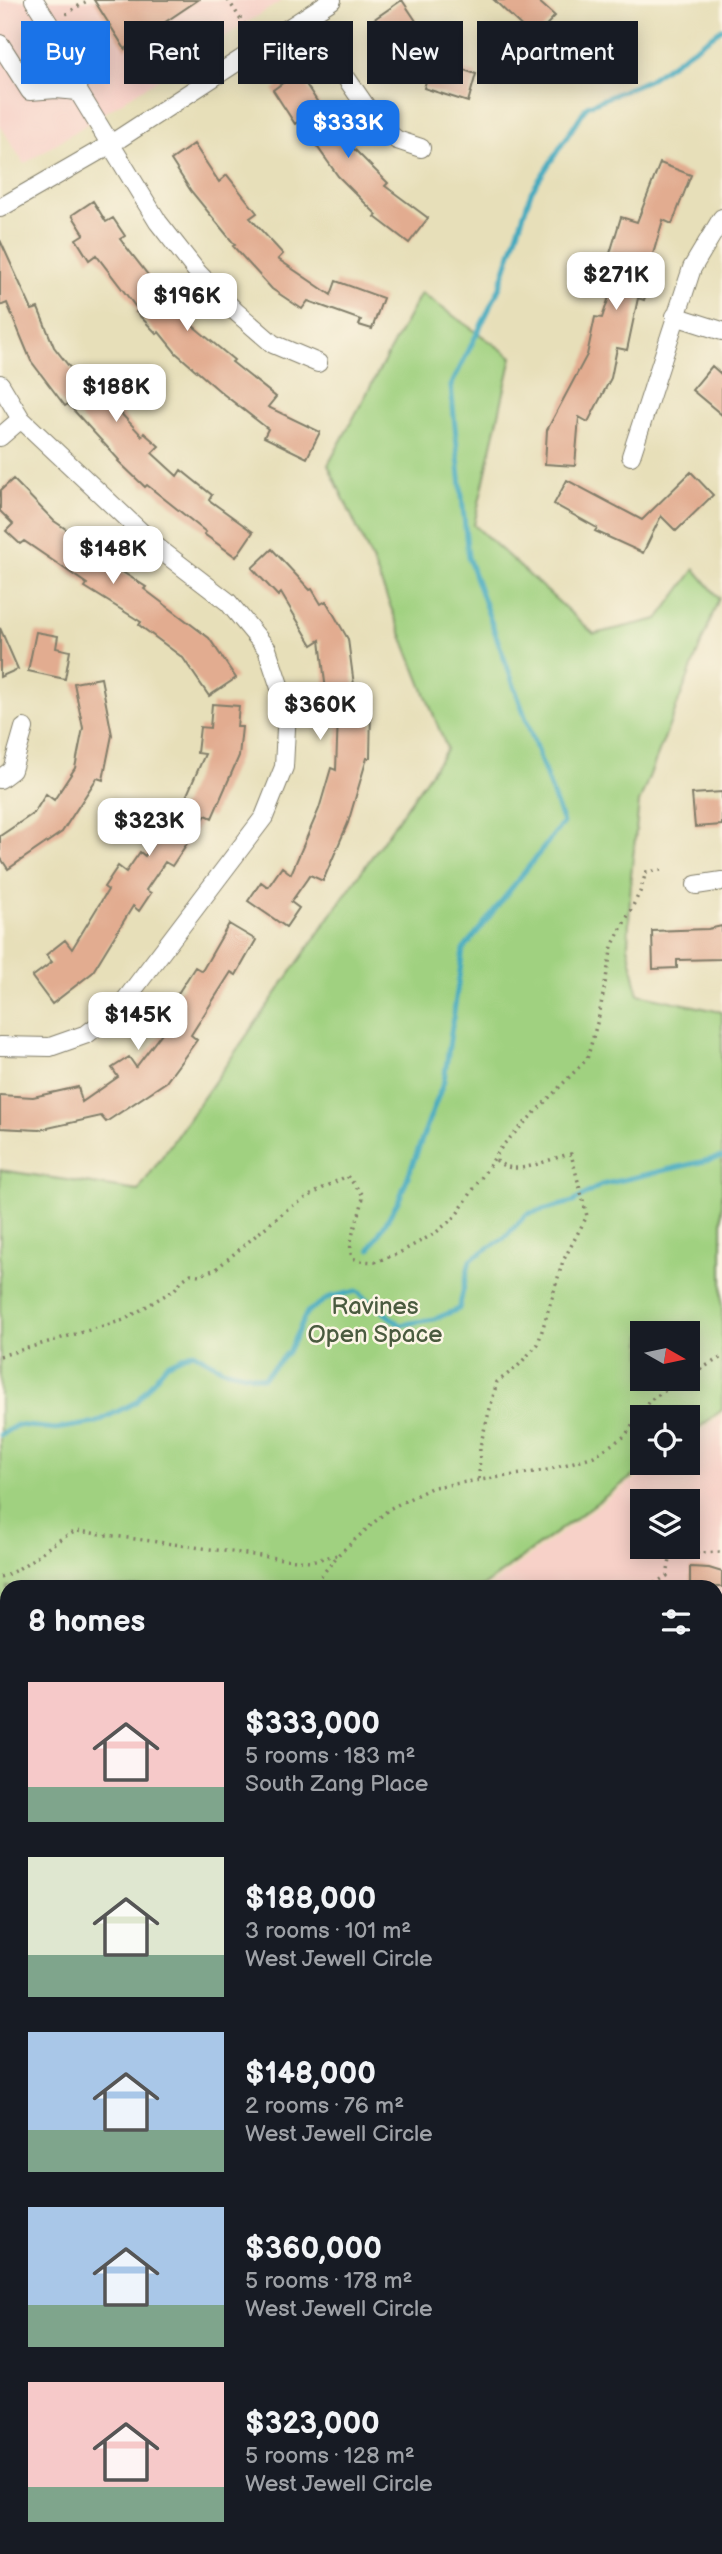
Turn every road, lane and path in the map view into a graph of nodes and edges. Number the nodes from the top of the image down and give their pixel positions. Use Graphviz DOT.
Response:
graph roads {
  1 [pos="34,0"];
  2 [pos="88,0"];
  3 [pos="228,0"];
  4 [pos="332,0"];
  5 [pos="66,14"];
  6 [pos="305,18"];
  7 [pos="242,21"];
  8 [pos="0,44"];
  9 [pos="78,91"];
  10 [pos="111,144"];
  11 [pos="421,148"];
  12 [pos="0,208"];
  13 [pos="722,218"];
  14 [pos="675,316"];
  15 [pos="722,331"];
  16 [pos="318,363"];
  17 [pos="0,384"];
  18 [pos="21,419"];
  19 [pos="0,437"];
  20 [pos="631,456"];
  21 [pos="24,728"];
  22 [pos="0,779"];
  23 [pos="661,870"];
  24 [pos="722,881"];
  25 [pos="695,885"];
  26 [pos="0,1046"];
  27 [pos="499,1151"];
  28 [pos="0,1356"];
  29 [pos="722,1357"];
  30 [pos="700,1369"];
  31 [pos="664,1391"];
  32 [pos="479,1479"];
  33 [pos="722,1552"];
  34 [pos="339,1554"];
  35 [pos="0,1577"];
  36 [pos="318,1580"];
  37 [pos="660,1580"];
  1 -- 9 [label="street"];
  2 -- 5 [label="path"];
  3 -- 7 [label="path"];
  4 -- 6 [label="street"];
  6 -- 10 [label="street"];
  6 -- 11 [label="street"];
  8 -- 9 [label="street"];
  9 -- 10 [label="street"];
  10 -- 12 [label="street"];
  10 -- 16 [label="street"];
  13 -- 14 [label="street"];
  14 -- 15 [label="street"];
  14 -- 20 [label="street"];
  17 -- 18 [label="street"];
  18 -- 19 [label="street"];
  18 -- 26 [label="street"];
  21 -- 22 [label="street"];
  23 -- 27 [label="path"];
  24 -- 25 [label="street"];
  27 -- 28 [label="path"];
  27 -- 32 [label="path"];
  29 -- 30 [label="path"];
  31 -- 32 [label="path"];
  32 -- 34 [label="path"];
  33 -- 37 [label="path"];
  34 -- 35 [label="path"];
  34 -- 36 [label="path"];
}
